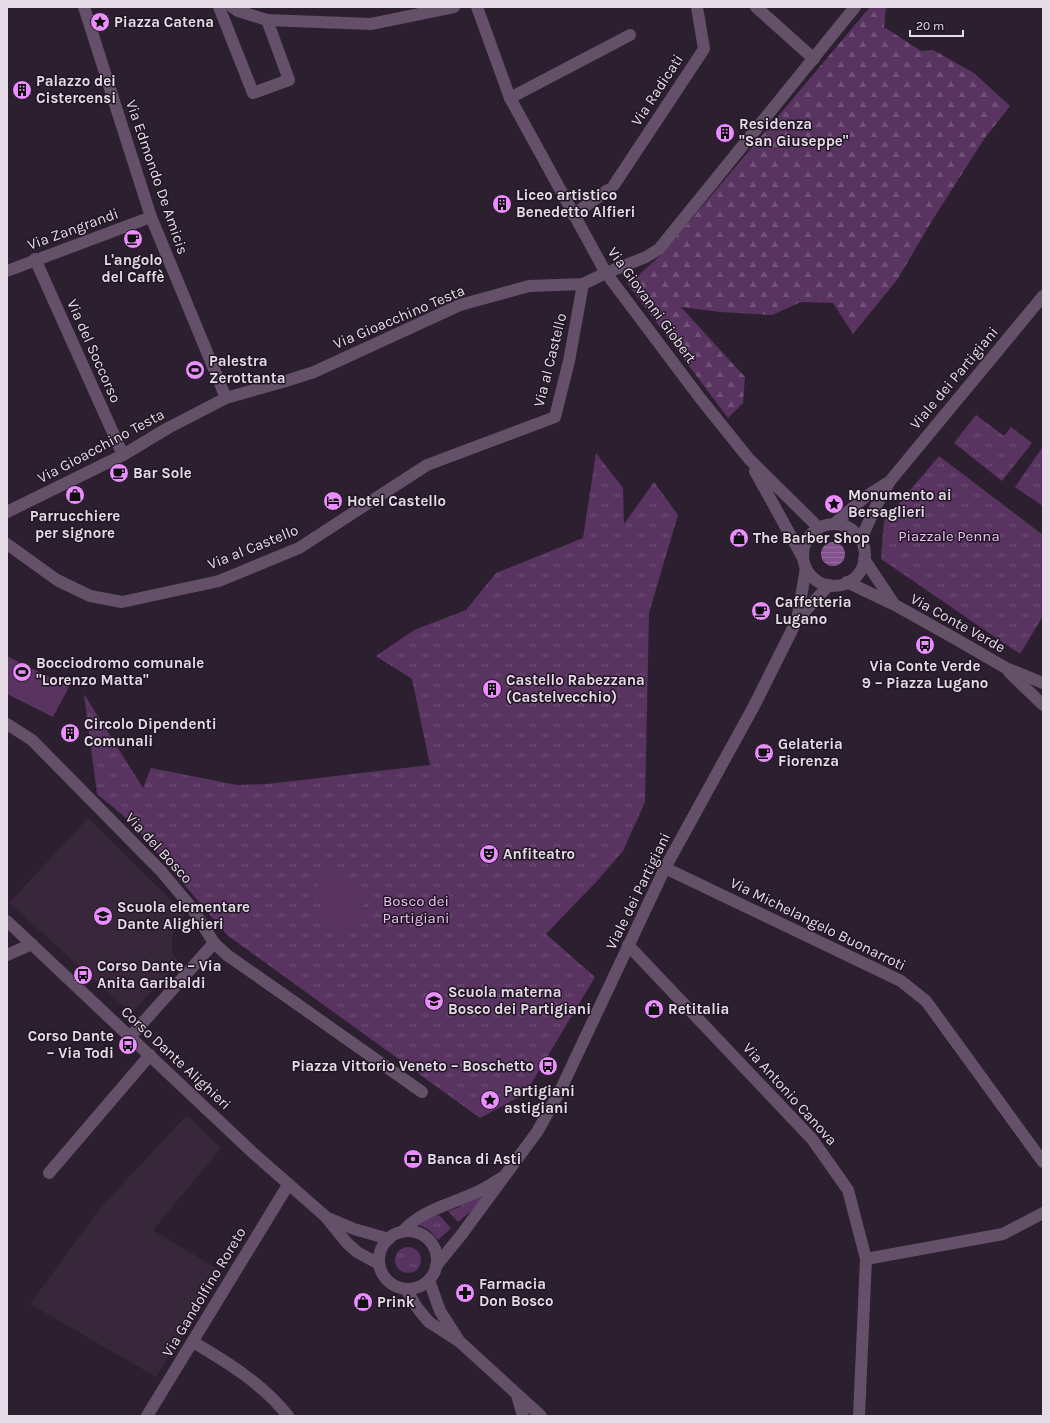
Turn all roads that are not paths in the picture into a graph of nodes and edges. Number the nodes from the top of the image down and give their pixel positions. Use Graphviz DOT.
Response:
graph roads {
  1 [pos="84,7"];
  2 [pos="219,7"];
  3 [pos="232,7"];
  4 [pos="454,7"];
  5 [pos="477,7"];
  6 [pos="697,7"];
  7 [pos="756,7"];
  8 [pos="855,7"];
  9 [pos="267,20"];
  10 [pos="630,34"];
  11 [pos="814,59"];
  12 [pos="510,98"];
  13 [pos="573,215"];
  14 [pos="151,218"];
  15 [pos="35,259"];
  16 [pos="7,271"];
  17 [pos="606,273"];
  18 [pos="583,284"];
  19 [pos="1043,296"];
  20 [pos="1039,310"];
  21 [pos="226,398"];
  22 [pos="123,455"];
  23 [pos="749,459"];
  24 [pos="890,481"];
  25 [pos="7,512"];
  26 [pos="834,524"];
  27 [pos="819,528"];
  28 [pos="861,539"];
  29 [pos="7,544"];
  30 [pos="864,559"];
  31 [pos="805,563"];
  32 [pos="847,582"];
  33 [pos="829,585"];
  34 [pos="895,606"];
  35 [pos="797,620"];
  36 [pos="1006,668"];
  37 [pos="1043,683"];
  38 [pos="1043,705"];
  39 [pos="7,724"];
  40 [pos="665,868"];
  41 [pos="7,921"];
  42 [pos="214,943"];
  43 [pos="32,944"];
  44 [pos="628,945"];
  45 [pos="7,955"];
  46 [pos="130,1037"];
  47 [pos="150,1055"];
  48 [pos="422,1092"];
  49 [pos="1043,1162"];
  50 [pos="49,1173"];
  51 [pos="506,1175"];
  52 [pos="288,1185"];
  53 [pos="1043,1213"];
  54 [pos="325,1216"];
  55 [pos="402,1232"];
  56 [pos="389,1238"];
  57 [pos="866,1259"];
  58 [pos="379,1264"];
  59 [pos="436,1266"];
  60 [pos="429,1280"];
  61 [pos="406,1289"];
  62 [pos="193,1342"];
  63 [pos="460,1342"];
  64 [pos="517,1395"];
  65 [pos="147,1416"];
  66 [pos="288,1416"];
  67 [pos="523,1416"];
  68 [pos="541,1416"];
  69 [pos="859,1416"];
  1 -- 14 [label="street, Via Edmondo De Amicis"];
  2 -- 9 [label="street"];
  3 -- 9 [label="street"];
  4 -- 9 [label="street"];
  5 -- 12 [label="street, Via Giovanni Giobert"];
  6 -- 13 [label="street, Via Radicati"];
  7 -- 11 [label="street"];
  8 -- 11 [label="street, Via Gioacchino Testa"];
  10 -- 12 [label="street"];
  11 -- 17 [label="street, Via Gioacchino Testa"];
  12 -- 13 [label="street, Via Giovanni Giobert"];
  13 -- 17 [label="street, Via Giovanni Giobert"];
  14 -- 15 [label="street, Via Zangrandi"];
  14 -- 21 [label="street, Via Edmondo De Amicis"];
  15 -- 16 [label="street, Via Zangrandi"];
  15 -- 22 [label="street, Via del Soccorso"];
  17 -- 18 [label="street, Via Gioacchino Testa"];
  17 -- 23 [label="street, Via Giovanni Giobert"];
  18 -- 21 [label="street, Via Gioacchino Testa"];
  18 -- 29 [label="street, Via al Castello"];
  19 -- 20 [label="street, Viale dei Partigiani"];
  20 -- 24 [label="street, Viale dei Partigiani"];
  21 -- 22 [label="street, Via Gioacchino Testa"];
  22 -- 25 [label="street, Via Gioacchino Testa"];
  23 -- 27 [label="street, Via Giovanni Giobert"];
  23 -- 31 [label="street, Via Giovanni Giobert"];
  24 -- 26 [label="street, Viale dei Partigiani"];
  24 -- 28 [label="street, Viale dei Partigiani"];
  26 -- 27 [label="street"];
  26 -- 28 [label="street"];
  27 -- 31 [label="street"];
  28 -- 30 [label="street"];
  30 -- 32 [label="street"];
  30 -- 34 [label="street, Via Conte Verde"];
  31 -- 33 [label="street"];
  31 -- 35 [label="street, Viale dei Partigiani"];
  32 -- 33 [label="street"];
  32 -- 34 [label="street, Via Conte Verde"];
  33 -- 35 [label="street, Viale dei Partigiani"];
  34 -- 36 [label="street, Via Conte Verde"];
  35 -- 40 [label="street, Viale dei Partigiani"];
  36 -- 37 [label="street, Via Conte Verde"];
  36 -- 38 [label="street, Via Conte Verde"];
  39 -- 42 [label="street, Via del Bosco"];
  40 -- 44 [label="street, Viale dei Partigiani"];
  40 -- 49 [label="street, Via Michelangelo Buonarroti"];
  41 -- 43 [label="street, Corso Dante Alighieri"];
  42 -- 46 [label="street"];
  42 -- 48 [label="street, Via del Bosco"];
  43 -- 45 [label="street"];
  43 -- 46 [label="street, Corso Dante Alighieri"];
  44 -- 51 [label="street, Viale dei Partigiani"];
  44 -- 57 [label="street, Via Antonio Canova"];
  46 -- 47 [label="street, Corso Dante Alighieri"];
  47 -- 50 [label="street"];
  47 -- 52 [label="street, Corso Dante Alighieri"];
  51 -- 55 [label="street, Viale dei Partigiani"];
  51 -- 59 [label="street, Viale dei Partigiani"];
  52 -- 54 [label="street, Corso Dante Alighieri"];
  52 -- 62 [label="street, Via Gandolfino Roreto"];
  53 -- 57 [label="street"];
  54 -- 56 [label="street, Corso Dante Alighieri"];
  54 -- 58 [label="street, Corso Dante Alighieri"];
  55 -- 56 [label="street"];
  55 -- 59 [label="street"];
  56 -- 58 [label="street"];
  57 -- 69 [label="street, Via Antonio Canova"];
  58 -- 61 [label="street"];
  59 -- 60 [label="street"];
  60 -- 61 [label="street"];
  60 -- 63 [label="street"];
  61 -- 63 [label="street"];
  62 -- 65 [label="street, Via Gandolfino Roreto"];
  62 -- 66 [label="street"];
  63 -- 64 [label="street"];
  64 -- 67 [label="street"];
  64 -- 68 [label="street"];
}
